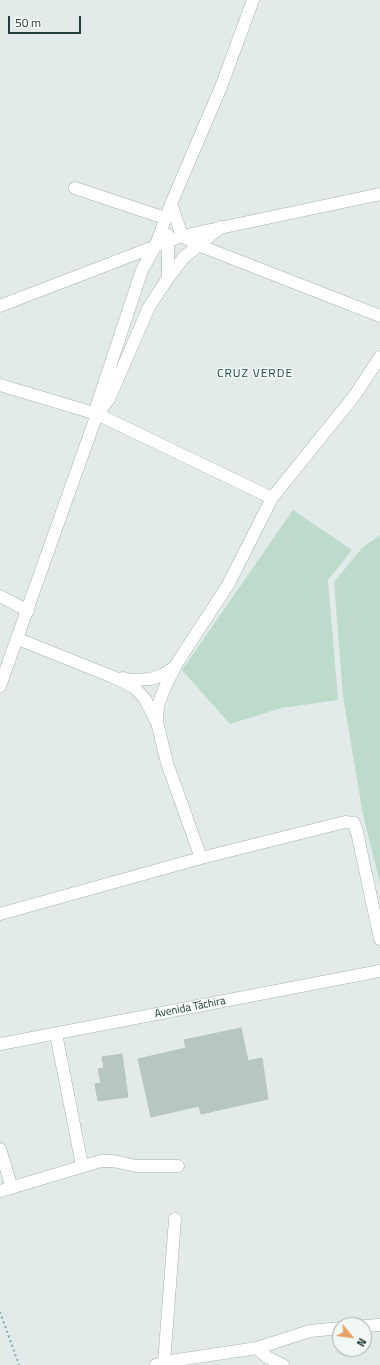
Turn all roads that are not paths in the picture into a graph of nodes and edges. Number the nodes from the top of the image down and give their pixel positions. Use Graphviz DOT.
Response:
graph roads {
  1 [pos="253,0"];
  2 [pos="75,188"];
  3 [pos="380,194"];
  4 [pos="171,204"];
  5 [pos="166,218"];
  6 [pos="221,227"];
  7 [pos="182,236"];
  8 [pos="168,242"];
  9 [pos="198,245"];
  10 [pos="155,247"];
  11 [pos="226,256"];
  12 [pos="142,270"];
  13 [pos="168,278"];
  14 [pos="0,306"];
  15 [pos="380,316"];
  16 [pos="380,357"];
  17 [pos="0,385"];
  18 [pos="97,414"];
  19 [pos="272,498"];
  20 [pos="0,596"];
  21 [pos="28,611"];
  22 [pos="18,639"];
  23 [pos="176,666"];
  24 [pos="113,676"];
  25 [pos="0,686"];
  26 [pos="157,722"];
  27 [pos="201,858"];
  28 [pos="0,914"];
  29 [pos="380,939"];
  30 [pos="380,971"];
  31 [pos="56,1034"];
  32 [pos="0,1044"];
  33 [pos="0,1150"];
  34 [pos="82,1165"];
  35 [pos="178,1166"];
  36 [pos="12,1188"];
  37 [pos="0,1191"];
  38 [pos="175,1219"];
  39 [pos="332,1329"];
  40 [pos="257,1348"];
  41 [pos="160,1364"];
  42 [pos="283,1365"];
  1 -- 4 [label="street"];
  2 -- 5 [label="street"];
  3 -- 6 [label="street"];
  4 -- 5 [label="street"];
  4 -- 7 [label="street"];
  4 -- 8 [label="street"];
  5 -- 10 [label="street"];
  6 -- 7 [label="street"];
  6 -- 9 [label="street"];
  6 -- 11 [label="street"];
  7 -- 8 [label="street"];
  7 -- 9 [label="street"];
  8 -- 10 [label="street"];
  8 -- 13 [label="street"];
  9 -- 11 [label="street"];
  9 -- 13 [label="street"];
  10 -- 12 [label="street"];
  10 -- 14 [label="street"];
  11 -- 15 [label="street"];
  12 -- 13 [label="street"];
  12 -- 18 [label="street"];
  13 -- 18 [label="street"];
  16 -- 19 [label="street"];
  17 -- 18 [label="street"];
  18 -- 19 [label="street"];
  18 -- 21 [label="street"];
  19 -- 23 [label="street"];
  20 -- 21 [label="street"];
  21 -- 22 [label="street"];
  22 -- 24 [label="street"];
  22 -- 25 [label="street"];
  23 -- 24 [label="street"];
  23 -- 26 [label="street"];
  24 -- 26 [label="street"];
  26 -- 27 [label="street"];
  27 -- 28 [label="street"];
  27 -- 29 [label="street"];
  30 -- 31 [label="street, Avenida Táchira"];
  31 -- 32 [label="street, Avenida Táchira"];
  31 -- 34 [label="street"];
  33 -- 36 [label="street"];
  34 -- 35 [label="street"];
  34 -- 36 [label="street"];
  36 -- 37 [label="street"];
  38 -- 41 [label="street"];
  39 -- 40 [label="street"];
  40 -- 41 [label="street"];
  40 -- 42 [label="street"];
}
